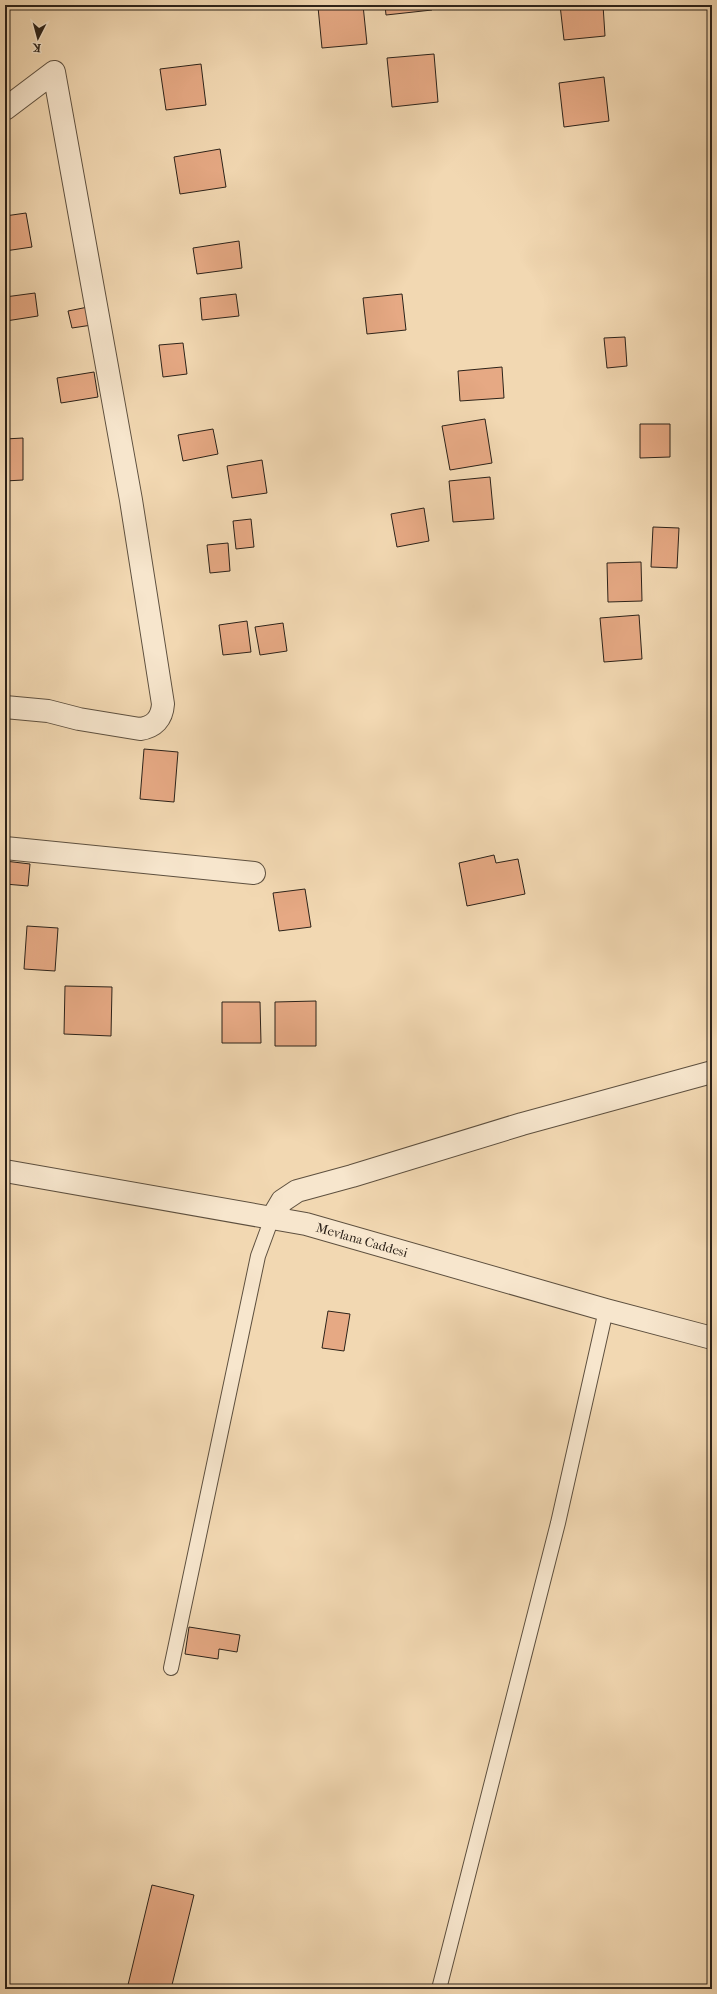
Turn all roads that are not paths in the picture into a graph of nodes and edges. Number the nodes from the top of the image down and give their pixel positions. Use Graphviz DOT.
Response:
graph roads {
  1 [pos="5,109"];
  2 [pos="5,707"];
  3 [pos="5,848"];
  4 [pos="254,873"];
  5 [pos="712,1072"];
  6 [pos="5,1171"];
  7 [pos="272,1218"];
  8 [pos="606,1310"];
  9 [pos="712,1338"];
  10 [pos="171,1668"];
  11 [pos="439,1989"];
  1 -- 2 [label="street"];
  3 -- 4 [label="street"];
  5 -- 7 [label="street"];
  6 -- 7 [label="street, Mevlana Caddesi"];
  7 -- 8 [label="street, Mevlana Caddesi"];
  7 -- 10 [label="lane"];
  8 -- 9 [label="street, Mevlana Caddesi"];
  8 -- 11 [label="lane"];
}
